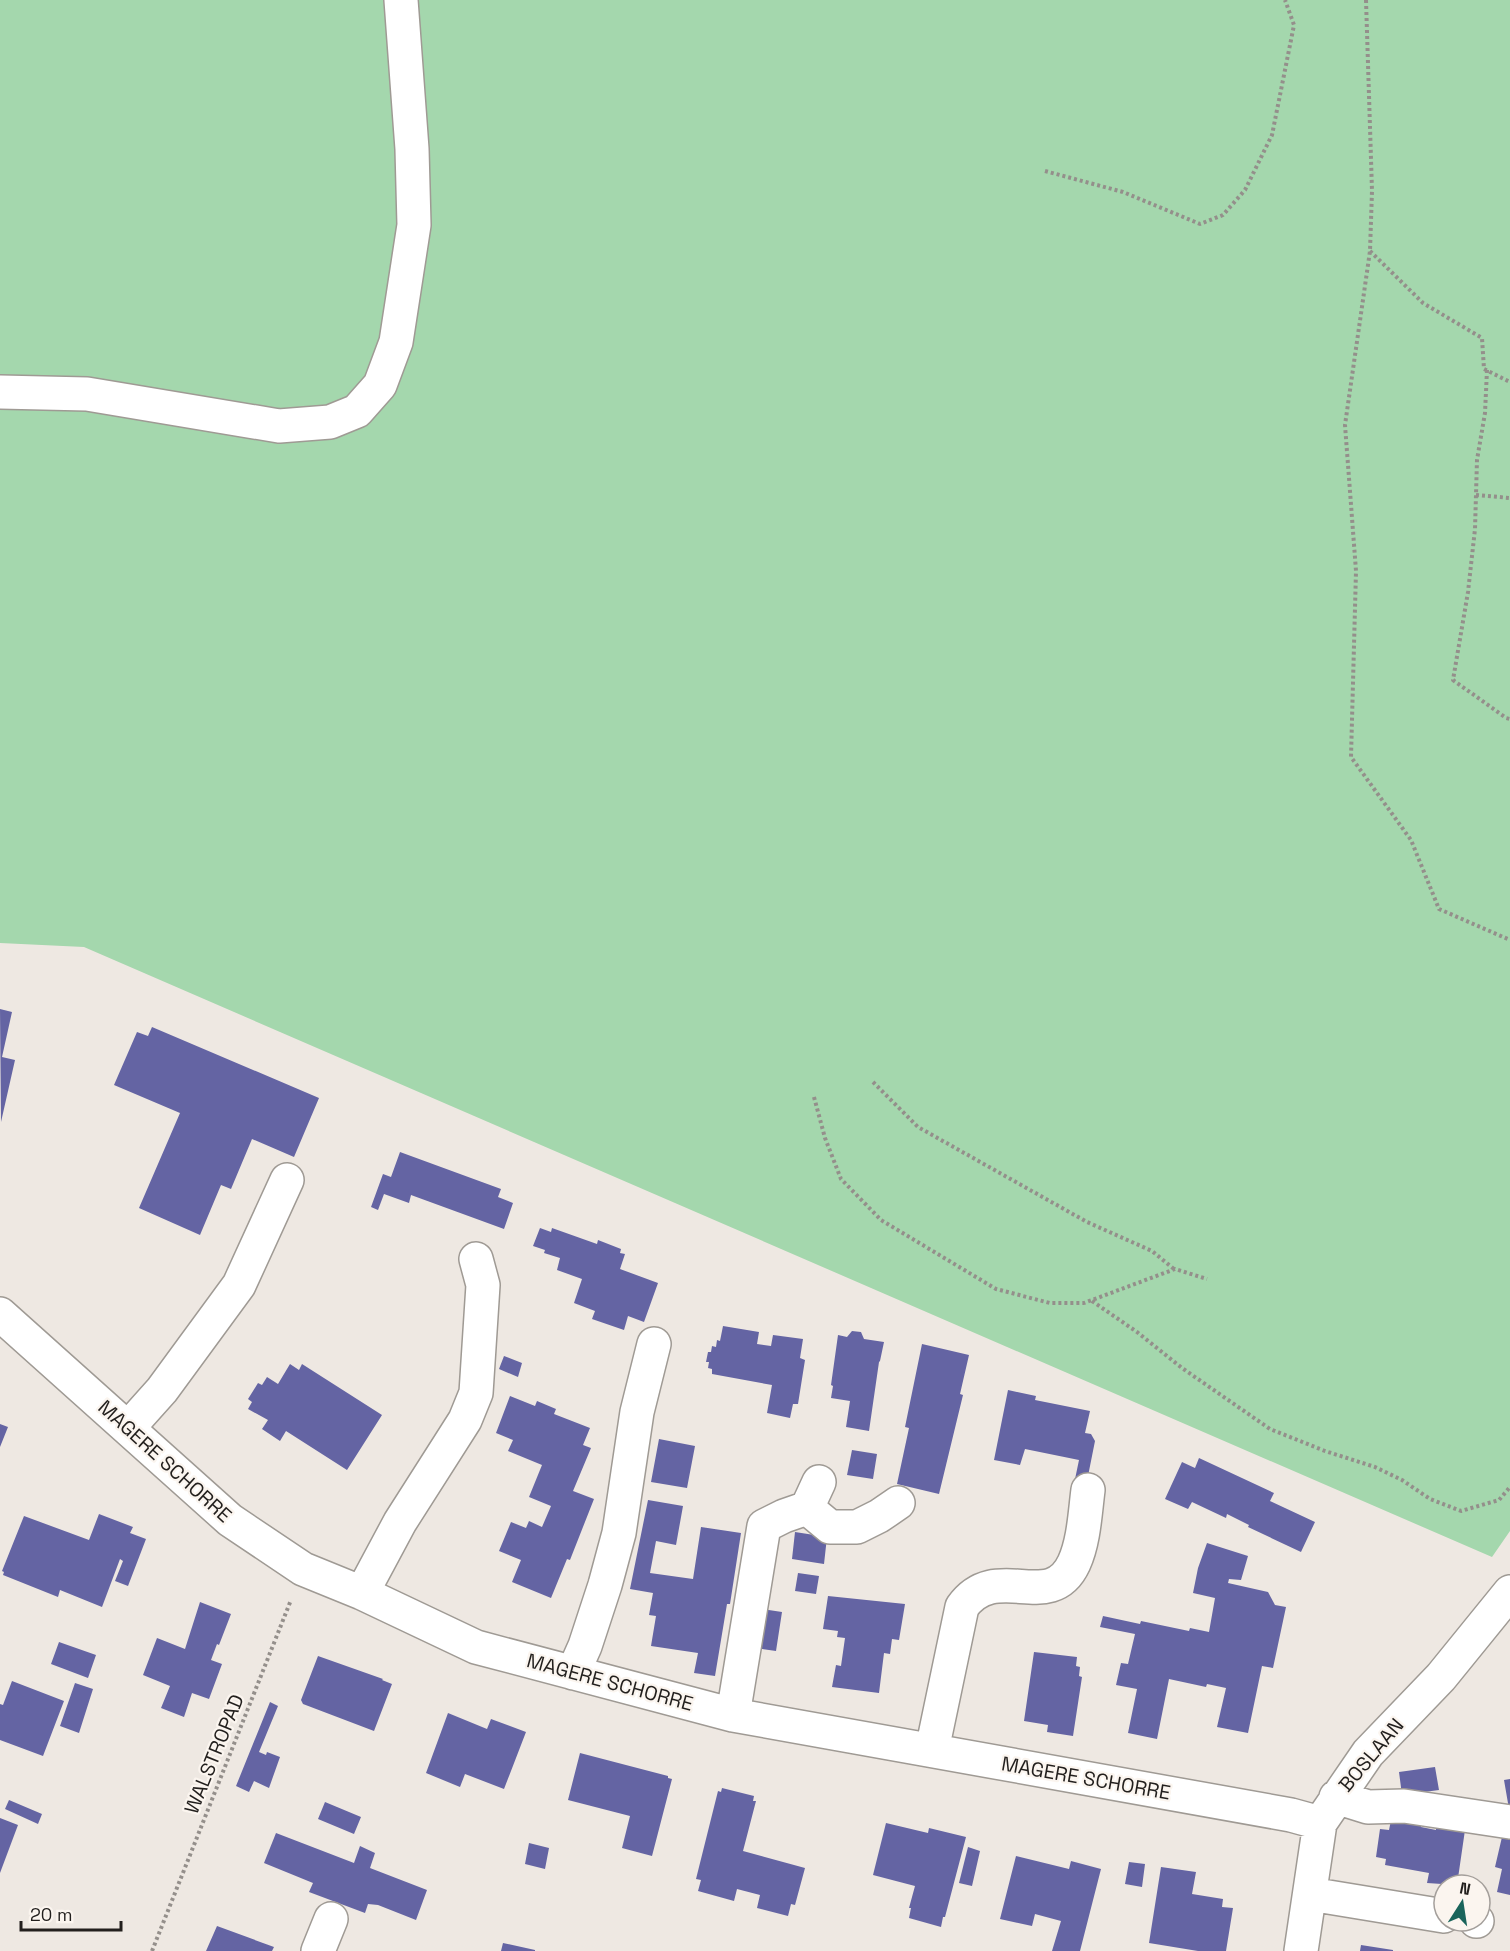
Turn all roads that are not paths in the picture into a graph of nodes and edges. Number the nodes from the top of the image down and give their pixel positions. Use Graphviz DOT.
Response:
graph roads {
  1 [pos="401,0"];
  2 [pos="0,392"];
  3 [pos="287,1180"];
  4 [pos="477,1259"];
  5 [pos="0,1314"];
  6 [pos="654,1344"];
  7 [pos="128,1428"];
  8 [pos="1088,1490"];
  9 [pos="898,1503"];
  10 [pos="1510,1592"];
  11 [pos="362,1593"];
  12 [pos="573,1673"];
  13 [pos="733,1715"];
  14 [pos="932,1750"];
  15 [pos="1328,1810"];
  16 [pos="1510,1822"];
  17 [pos="1310,1894"];
  18 [pos="1432,1914"];
  19 [pos="331,1919"];
  20 [pos="318,1951"];
  21 [pos="1301,1951"];
  1 -- 2 [label="street"];
  3 -- 7 [label="street"];
  4 -- 11 [label="street"];
  5 -- 7 [label="street, MAGERE SCHORRE"];
  6 -- 12 [label="street"];
  7 -- 11 [label="street, MAGERE SCHORRE"];
  8 -- 14 [label="street"];
  9 -- 13 [label="street"];
  10 -- 15 [label="street, BOSLAAN"];
  11 -- 12 [label="street, MAGERE SCHORRE"];
  12 -- 13 [label="street, MAGERE SCHORRE"];
  13 -- 14 [label="street, MAGERE SCHORRE"];
  14 -- 15 [label="street, MAGERE SCHORRE"];
  15 -- 16 [label="street, MAGERE SCHORRE"];
  15 -- 17 [label="street, BOSLAAN"];
  17 -- 18 [label="street"];
  17 -- 21 [label="street, BOSLAAN"];
  19 -- 20 [label="street"];
}
